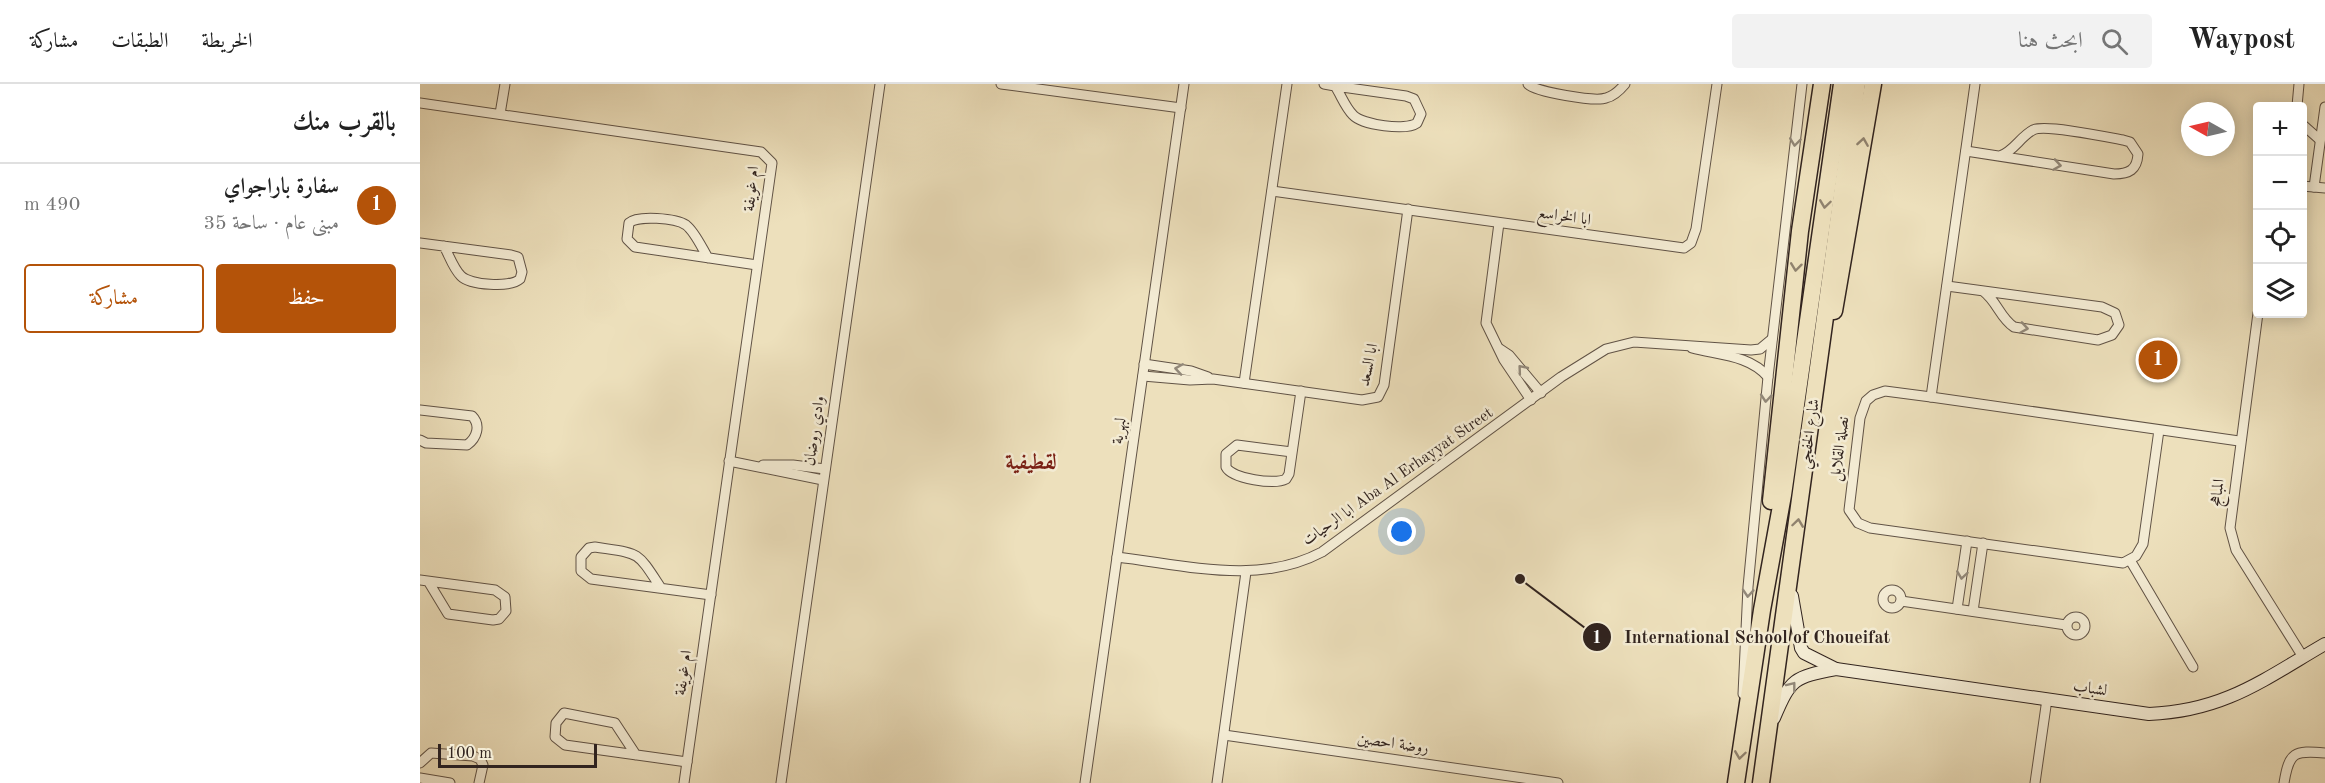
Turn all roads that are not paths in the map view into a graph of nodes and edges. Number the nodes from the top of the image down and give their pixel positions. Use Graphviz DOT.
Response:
graph roads {
  1 [pos="504,84"];
  2 [pos="880,84"];
  3 [pos="1000,84"];
  4 [pos="1184,84"];
  5 [pos="1287,84"];
  6 [pos="1324,84"];
  7 [pos="1528,84"];
  8 [pos="1625,84"];
  9 [pos="1717,84"];
  10 [pos="1802,84"];
  11 [pos="1822,84"];
  12 [pos="1842,84"];
  13 [pos="1857,84"];
  14 [pos="1873,84"];
  15 [pos="1976,84"];
  16 [pos="2299,84"];
  17 [pos="1335,86"];
  18 [pos="2297,102"];
  19 [pos="420,103"];
  20 [pos="2325,107"];
  21 [pos="1181,108"];
  22 [pos="500,114"];
  23 [pos="2307,128"];
  24 [pos="2320,140"];
  25 [pos="2021,141"];
  26 [pos="1966,151"];
  27 [pos="2000,156"];
  28 [pos="2028,160"];
  29 [pos="2307,186"];
  30 [pos="2314,187"];
  31 [pos="2325,188"];
  32 [pos="1272,191"];
  33 [pos="1408,210"];
  34 [pos="1499,223"];
  35 [pos="420,243"];
  36 [pos="444,246"];
  37 [pos="708,258"];
  38 [pos="757,265"];
  39 [pos="1947,286"];
  40 [pos="1983,291"];
  41 [pos="2010,294"];
  42 [pos="1998,306"];
  43 [pos="2257,318"];
  44 [pos="1772,339"];
  45 [pos="1675,343"];
  46 [pos="1500,349"];
  47 [pos="1144,364"];
  48 [pos="1143,376"];
  49 [pos="1768,377"];
  50 [pos="1213,379"];
  51 [pos="1244,383"];
  52 [pos="1817,385"];
  53 [pos="1301,391"];
  54 [pos="1541,393"];
  55 [pos="1931,397"];
  56 [pos="1532,400"];
  57 [pos="420,410"];
  58 [pos="2159,430"];
  59 [pos="420,440"];
  60 [pos="2239,441"];
  61 [pos="1292,453"];
  62 [pos="729,461"];
  63 [pos="761,466"];
  64 [pos="825,469"];
  65 [pos="824,480"];
  66 [pos="1967,541"];
  67 [pos="1983,543"];
  68 [pos="1118,557"];
  69 [pos="2130,560"];
  70 [pos="1246,572"];
  71 [pos="424,581"];
  72 [pos="1790,581"];
  73 [pos="662,588"];
  74 [pos="711,595"];
  75 [pos="1901,600"];
  76 [pos="1957,609"];
  77 [pos="1762,610"];
  78 [pos="1973,611"];
  79 [pos="2067,625"];
  80 [pos="2325,644"];
  81 [pos="2303,657"];
  82 [pos="2193,667"];
  83 [pos="1836,669"];
  84 [pos="2047,699"];
  85 [pos="1744,726"];
  86 [pos="1769,730"];
  87 [pos="1224,735"];
  88 [pos="2325,753"];
  89 [pos="636,755"];
  90 [pos="687,762"];
  91 [pos="420,763"];
  92 [pos="420,778"];
  93 [pos="450,783"];
  94 [pos="479,783"];
  95 [pos="684,783"];
  96 [pos="781,783"];
  97 [pos="1085,783"];
  98 [pos="1217,783"];
  99 [pos="1558,783"];
  100 [pos="1736,783"];
  101 [pos="1761,783"];
  102 [pos="2035,783"];
  103 [pos="2284,783"];
  1 -- 22 [label="street"];
  2 -- 64 [label="street, وادي روضان"];
  3 -- 21 [label="street"];
  4 -- 21 [label="street, لبهرية"];
  5 -- 32 [label="street"];
  6 -- 17 [label="street"];
  7 -- 8 [label="street"];
  9 -- 34 [label="street, ابا الخراسع"];
  10 -- 44 [label="street, شارع الخفجي, one-way"];
  11 -- 77 [label="highway, one-way"];
  12 -- 77 [label="highway, شارع الخفجي, one-way"];
  13 -- 52 [label="highway, شارع الخفجي"];
  52 -- 14 [label="highway, one-way"];
  15 -- 26 [label="street"];
  16 -- 18 [label="street"];
  17 -- 17 [label="street"];
  19 -- 22 [label="street, ام غويفة"];
  20 -- 24 [label="street"];
  21 -- 47 [label="street, لبهرية"];
  22 -- 38 [label="street, ام غويفة"];
  23 -- 24 [label="street"];
  24 -- 30 [label="street"];
  25 -- 27 [label="street"];
  25 -- 28 [label="street"];
  28 -- 25 [label="street, one-way"];
  26 -- 27 [label="street"];
  26 -- 39 [label="street"];
  27 -- 28 [label="street"];
  29 -- 30 [label="street"];
  30 -- 31 [label="street"];
  32 -- 33 [label="street, ابا الخراسع"];
  32 -- 51 [label="street"];
  33 -- 34 [label="street, ابا الخراسع"];
  33 -- 53 [label="street, ابا السعد"];
  34 -- 46 [label="street"];
  35 -- 36 [label="street"];
  36 -- 36 [label="street"];
  37 -- 37 [label="street"];
  37 -- 38 [label="street"];
  38 -- 62 [label="street, ام غويفة"];
  39 -- 40 [label="street"];
  39 -- 55 [label="street"];
  40 -- 41 [label="street"];
  40 -- 42 [label="street"];
  41 -- 42 [label="street"];
  42 -- 41 [label="street, one-way"];
  43 -- 60 [label="street, المباهج"];
  44 -- 45 [label="street"];
  44 -- 49 [label="street, شارع الخفجي"];
  45 -- 49 [label="street"];
  45 -- 54 [label="street, ابا الرحيات Aba Al Erhayyat Street"];
  54 -- 46 [label="street, one-way"];
  46 -- 56 [label="street"];
  47 -- 48 [label="street, لبهرية"];
  50 -- 47 [label="street, ابا السعد, one-way"];
  48 -- 50 [label="street, ابا السعد"];
  48 -- 68 [label="street, لبهرية"];
  49 -- 85 [label="street, شارع الخفجي, one-way"];
  50 -- 51 [label="street, ابا السعد"];
  51 -- 53 [label="street, ابا السعد"];
  72 -- 52 [label="highway, شارع الخفجي, one-way"];
  53 -- 61 [label="street"];
  54 -- 56 [label="street, ابا الرحيات Aba Al Erhayyat Street"];
  55 -- 58 [label="street, نصلة القلايل"];
  55 -- 66 [label="street, نصلة القلايل"];
  56 -- 70 [label="street, ابا الرحيات Aba Al Erhayyat Street"];
  57 -- 59 [label="street"];
  58 -- 60 [label="street, نصلة القلايل"];
  58 -- 69 [label="street"];
  60 -- 81 [label="street, المباهج"];
  61 -- 61 [label="street"];
  62 -- 63 [label="street"];
  62 -- 74 [label="street, ام غويفة"];
  63 -- 64 [label="street"];
  63 -- 65 [label="street"];
  64 -- 65 [label="street, وادي روضان"];
  65 -- 96 [label="street, وادي روضان"];
  66 -- 67 [label="street, نصلة القلايل"];
  66 -- 76 [label="street, one-way"];
  67 -- 69 [label="street, نصلة القلايل"];
  67 -- 78 [label="street"];
  68 -- 70 [label="street, ابا الرحيات Aba Al Erhayyat Street"];
  68 -- 97 [label="street, لبهرية"];
  69 -- 82 [label="street"];
  70 -- 87 [label="street"];
  71 -- 71 [label="street"];
  72 -- 83 [label="street, لشباب"];
  72 -- 86 [label="highway, شارع الخفجي"];
  73 -- 73 [label="street"];
  73 -- 74 [label="street"];
  74 -- 90 [label="street, ام غويفة"];
  75 -- 76 [label="street"];
  76 -- 78 [label="street"];
  77 -- 85 [label="highway, شارع الخفجي"];
  78 -- 79 [label="street"];
  80 -- 81 [label="street, لشباب"];
  81 -- 84 [label="street, لشباب"];
  83 -- 84 [label="street, لشباب"];
  86 -- 83 [label="street, لشباب, one-way"];
  84 -- 102 [label="street"];
  85 -- 100 [label="highway, شارع الخفجي, one-way"];
  86 -- 101 [label="highway, شارع الخفجي"];
  87 -- 98 [label="street"];
  87 -- 99 [label="street, روضة احصين"];
  88 -- 103 [label="street"];
  89 -- 89 [label="street"];
  89 -- 90 [label="street"];
  90 -- 95 [label="street, ام غويفة"];
  91 -- 94 [label="street"];
  92 -- 93 [label="street"];
}
